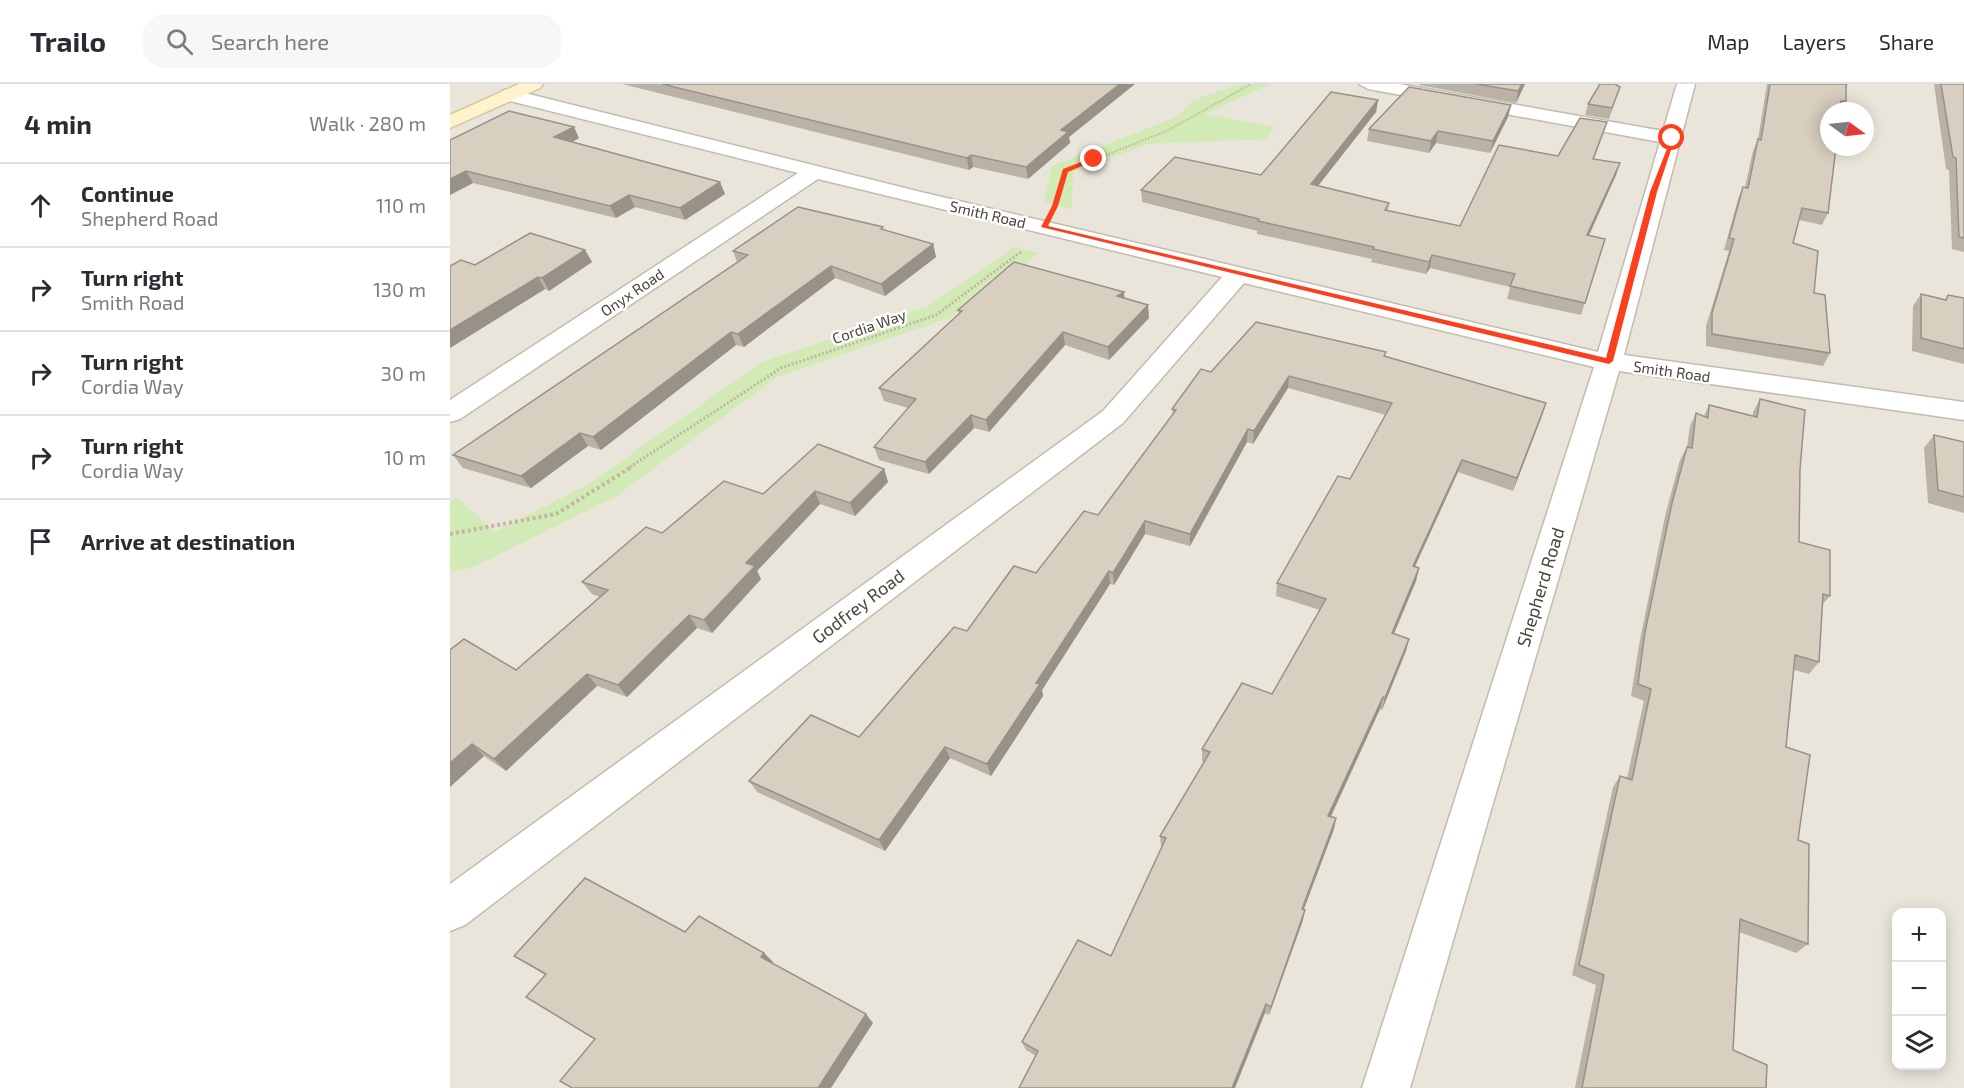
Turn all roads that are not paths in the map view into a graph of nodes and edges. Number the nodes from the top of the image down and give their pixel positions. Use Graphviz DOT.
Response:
graph roads {
  1 [pos="534,84"];
  2 [pos="1368,84"];
  3 [pos="1686,84"];
  4 [pos="509,95"];
  5 [pos="450,122"];
  6 [pos="1672,138"];
  7 [pos="814,172"];
  8 [pos="1239,273"];
  9 [pos="1609,361"];
  10 [pos="1964,411"];
  11 [pos="450,413"];
  12 [pos="450,910"];
  13 [pos="1386,1088"];
  1 -- 4 [label="street"];
  2 -- 6 [label="street"];
  3 -- 6 [label="street, Shepherd Road"];
  4 -- 5 [label="street"];
  4 -- 7 [label="street, Smith Road"];
  6 -- 9 [label="street, Shepherd Road"];
  7 -- 8 [label="street, Smith Road"];
  7 -- 11 [label="street, Onyx Road"];
  8 -- 9 [label="street, Smith Road"];
  8 -- 12 [label="street, Godfrey Road"];
  9 -- 10 [label="street, Smith Road"];
  9 -- 13 [label="street, Shepherd Road"];
}
